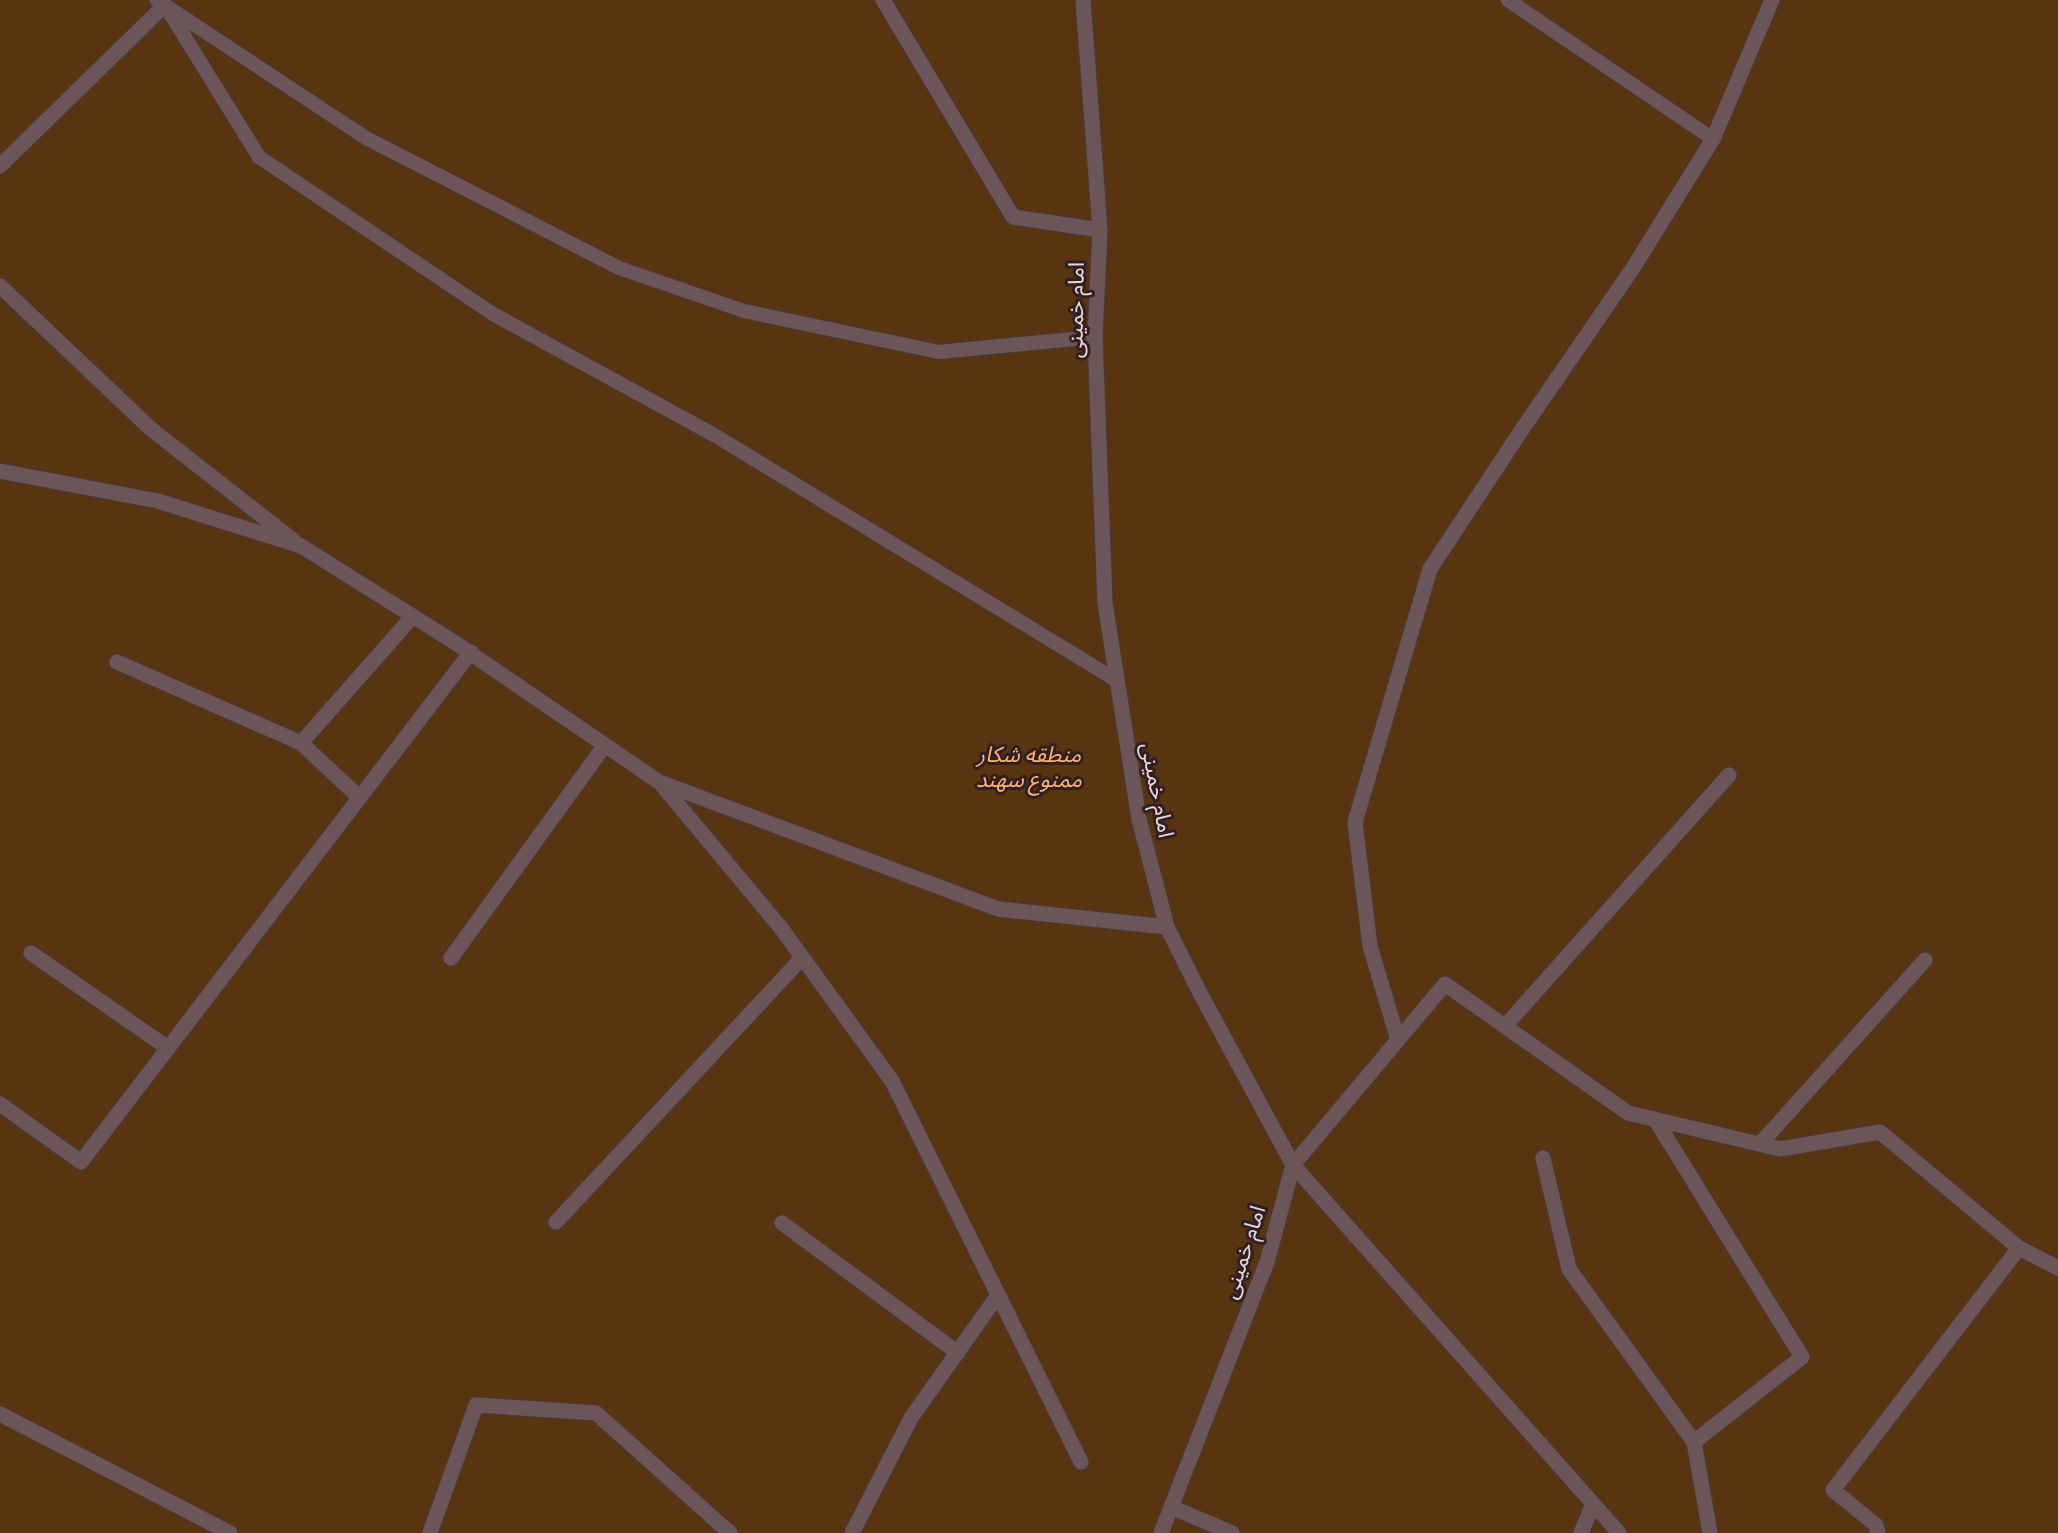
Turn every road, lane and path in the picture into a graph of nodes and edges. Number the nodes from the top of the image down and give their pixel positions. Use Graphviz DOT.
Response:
graph roads {
  1 [pos="883,0"];
  2 [pos="1083,0"];
  3 [pos="1508,0"];
  4 [pos="1772,0"];
  5 [pos="161,2"];
  6 [pos="1713,139"];
  7 [pos="0,166"];
  8 [pos="1100,230"];
  9 [pos="0,286"];
  10 [pos="1095,337"];
  11 [pos="0,471"];
  12 [pos="301,546"];
  13 [pos="413,616"];
  14 [pos="471,652"];
  15 [pos="117,662"];
  16 [pos="1116,680"];
  17 [pos="301,743"];
  18 [pos="605,745"];
  19 [pos="1729,775"];
  20 [pos="659,782"];
  21 [pos="360,798"];
  22 [pos="1167,927"];
  23 [pos="31,953"];
  24 [pos="451,958"];
  25 [pos="802,958"];
  26 [pos="1925,960"];
  27 [pos="1505,1026"];
  28 [pos="1398,1040"];
  29 [pos="168,1048"];
  30 [pos="0,1104"];
  31 [pos="1655,1119"];
  32 [pos="1760,1144"];
  33 [pos="1543,1158"];
  34 [pos="1293,1165"];
  35 [pos="556,1222"];
  36 [pos="782,1223"];
  37 [pos="2019,1248"];
  38 [pos="2058,1268"];
  39 [pos="998,1295"];
  40 [pos="957,1353"];
  41 [pos="0,1414"];
  42 [pos="1694,1442"];
  43 [pos="1081,1462"];
  44 [pos="1593,1503"];
  45 [pos="1171,1507"];
  46 [pos="230,1533"];
  47 [pos="430,1533"];
  48 [pos="730,1533"];
  49 [pos="852,1533"];
  50 [pos="1161,1533"];
  51 [pos="1232,1533"];
  52 [pos="1581,1533"];
  53 [pos="1619,1533"];
  54 [pos="1710,1533"];
  55 [pos="1878,1533"];
  1 -- 8 [label="street"];
  2 -- 8 [label="street, امام خمینی"];
  3 -- 6 [label="lane"];
  4 -- 6 [label="street"];
  5 -- 7 [label="street"];
  5 -- 10 [label="lane"];
  5 -- 16 [label="lane"];
  6 -- 28 [label="street"];
  8 -- 10 [label="street, امام خمینی"];
  9 -- 12 [label="street"];
  10 -- 16 [label="street, امام خمینی"];
  11 -- 12 [label="street"];
  12 -- 13 [label="street"];
  13 -- 14 [label="street"];
  13 -- 17 [label="street"];
  14 -- 18 [label="street"];
  14 -- 21 [label="street"];
  15 -- 17 [label="street"];
  16 -- 22 [label="street, امام خمینی"];
  17 -- 21 [label="street"];
  18 -- 20 [label="street"];
  18 -- 24 [label="street"];
  19 -- 27 [label="street"];
  20 -- 22 [label="street"];
  20 -- 25 [label="street"];
  21 -- 29 [label="street"];
  22 -- 34 [label="street, امام خمینی"];
  23 -- 29 [label="street"];
  25 -- 35 [label="street"];
  25 -- 39 [label="street"];
  26 -- 32 [label="street"];
  27 -- 28 [label="street"];
  27 -- 31 [label="street"];
  28 -- 34 [label="street"];
  29 -- 30 [label="street"];
  31 -- 32 [label="street"];
  31 -- 42 [label="street"];
  32 -- 37 [label="street"];
  33 -- 42 [label="street"];
  34 -- 44 [label="street"];
  34 -- 45 [label="street, امام خمینی"];
  36 -- 40 [label="street"];
  37 -- 38 [label="street"];
  37 -- 55 [label="street"];
  39 -- 40 [label="street"];
  39 -- 43 [label="street"];
  40 -- 49 [label="street"];
  41 -- 46 [label="street"];
  42 -- 54 [label="street"];
  44 -- 52 [label="street"];
  44 -- 53 [label="street"];
  45 -- 50 [label="street, امام خمینی"];
  45 -- 51 [label="street"];
  47 -- 48 [label="street"];
}
